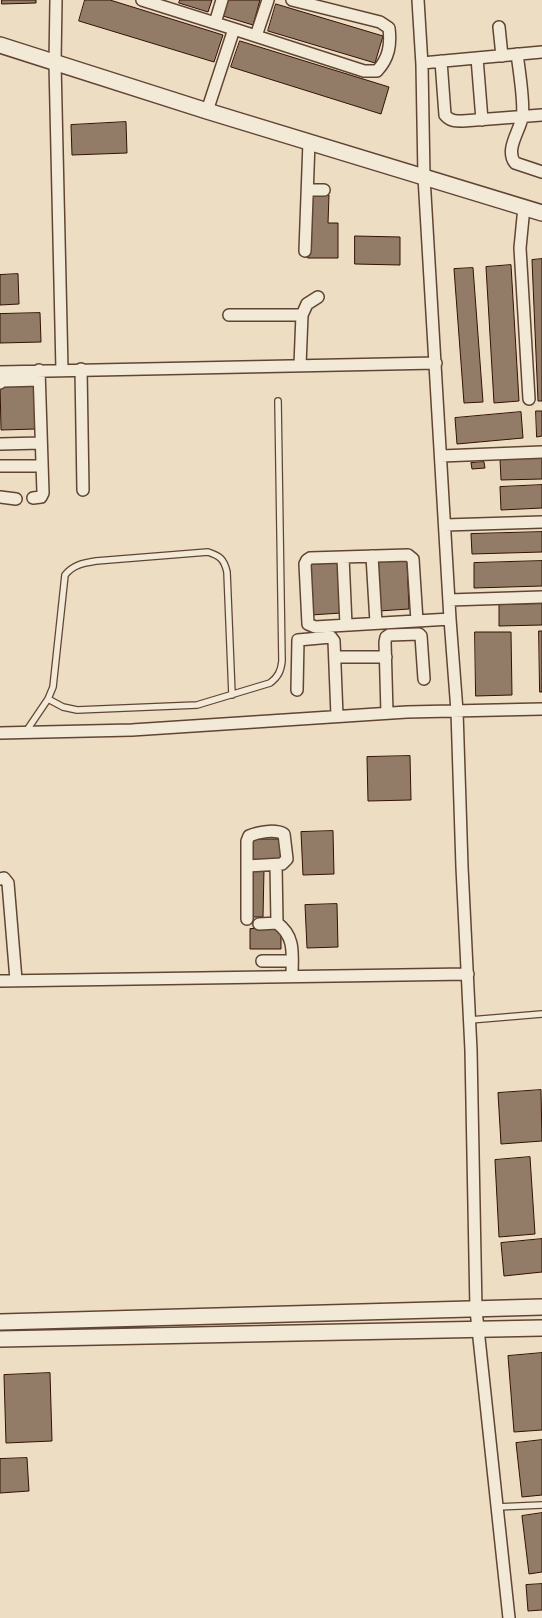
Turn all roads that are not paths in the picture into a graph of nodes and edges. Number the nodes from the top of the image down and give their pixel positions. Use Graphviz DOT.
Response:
graph roads {
  1 [pos="56,0"];
  2 [pos="142,0"];
  3 [pos="222,0"];
  4 [pos="268,0"];
  5 [pos="292,0"];
  6 [pos="418,0"];
  7 [pos="169,4"];
  8 [pos="215,23"];
  9 [pos="500,27"];
  10 [pos="234,29"];
  11 [pos="256,36"];
  12 [pos="0,45"];
  13 [pos="542,52"];
  14 [pos="517,54"];
  15 [pos="502,56"];
  16 [pos="477,58"];
  17 [pos="441,61"];
  18 [pos="55,63"];
  19 [pos="422,63"];
  20 [pos="207,111"];
  21 [pos="542,115"];
  22 [pos="526,116"];
  23 [pos="482,120"];
  24 [pos="542,121"];
  25 [pos="309,142"];
  26 [pos="542,172"];
  27 [pos="424,177"];
  28 [pos="308,190"];
  29 [pos="324,190"];
  30 [pos="524,207"];
  31 [pos="542,213"];
  32 [pos="306,251"];
  33 [pos="318,297"];
  34 [pos="229,315"];
  35 [pos="302,315"];
  36 [pos="436,363"];
  37 [pos="300,365"];
  38 [pos="81,369"];
  39 [pos="62,370"];
  40 [pos="0,372"];
  41 [pos="39,375"];
  42 [pos="0,383"];
  43 [pos="529,399"];
  44 [pos="278,401"];
  45 [pos="41,443"];
  46 [pos="0,444"];
  47 [pos="542,452"];
  48 [pos="441,456"];
  49 [pos="0,466"];
  50 [pos="42,466"];
  51 [pos="83,490"];
  52 [pos="0,497"];
  53 [pos="33,498"];
  54 [pos="16,499"];
  55 [pos="542,522"];
  56 [pos="445,525"];
  57 [pos="372,556"];
  58 [pos="343,557"];
  59 [pos="542,597"];
  60 [pos="449,600"];
  61 [pos="450,619"];
  62 [pos="417,621"];
  63 [pos="376,624"];
  64 [pos="346,625"];
  65 [pos="335,657"];
  66 [pos="386,657"];
  67 [pos="424,678"];
  68 [pos="297,690"];
  69 [pos="232,695"];
  70 [pos="48,699"];
  71 [pos="542,709"];
  72 [pos="457,711"];
  73 [pos="387,713"];
  74 [pos="337,716"];
  75 [pos="25,733"];
  76 [pos="0,734"];
  77 [pos="276,864"];
  78 [pos="247,866"];
  79 [pos="0,879"];
  80 [pos="247,919"];
  81 [pos="277,923"];
  82 [pos="259,924"];
  83 [pos="262,961"];
  84 [pos="292,961"];
  85 [pos="468,974"];
  86 [pos="292,976"];
  87 [pos="16,980"];
  88 [pos="0,981"];
  89 [pos="542,1014"];
  90 [pos="470,1020"];
  91 [pos="542,1307"];
  92 [pos="476,1310"];
  93 [pos="0,1322"];
  94 [pos="542,1328"];
  95 [pos="478,1330"];
  96 [pos="0,1339"];
  97 [pos="542,1506"];
  98 [pos="497,1507"];
  99 [pos="509,1618"];
  1 -- 18 [label="street"];
  2 -- 7 [label="street"];
  3 -- 8 [label="street"];
  4 -- 11 [label="street"];
  5 -- 11 [label="street"];
  6 -- 19 [label="street"];
  7 -- 8 [label="street"];
  8 -- 10 [label="street"];
  9 -- 15 [label="street"];
  10 -- 11 [label="street"];
  10 -- 20 [label="street"];
  12 -- 18 [label="street"];
  13 -- 14 [label="street"];
  14 -- 15 [label="street"];
  14 -- 22 [label="street"];
  15 -- 16 [label="street"];
  16 -- 17 [label="street"];
  16 -- 23 [label="street"];
  17 -- 19 [label="street"];
  17 -- 23 [label="street"];
  18 -- 20 [label="street"];
  18 -- 39 [label="street"];
  19 -- 27 [label="street"];
  20 -- 25 [label="street"];
  21 -- 22 [label="street"];
  22 -- 23 [label="street"];
  22 -- 24 [label="street"];
  22 -- 26 [label="street"];
  25 -- 27 [label="street"];
  25 -- 28 [label="street"];
  27 -- 30 [label="street"];
  27 -- 36 [label="street"];
  28 -- 29 [label="street"];
  28 -- 32 [label="street"];
  30 -- 31 [label="street"];
  30 -- 43 [label="street"];
  33 -- 35 [label="street"];
  34 -- 35 [label="street"];
  35 -- 37 [label="street"];
  36 -- 37 [label="street"];
  36 -- 48 [label="street"];
  37 -- 38 [label="street"];
  38 -- 39 [label="street"];
  38 -- 51 [label="street"];
  39 -- 41 [label="street"];
  40 -- 41 [label="street"];
  41 -- 42 [label="street"];
  41 -- 45 [label="street"];
  44 -- 69 [label="lane"];
  45 -- 46 [label="street"];
  45 -- 50 [label="street"];
  47 -- 48 [label="street"];
  48 -- 56 [label="street"];
  49 -- 50 [label="street"];
  50 -- 53 [label="street"];
  52 -- 54 [label="street"];
  55 -- 56 [label="street"];
  56 -- 60 [label="street"];
  57 -- 58 [label="street"];
  57 -- 62 [label="street"];
  57 -- 63 [label="street"];
  58 -- 64 [label="street"];
  58 -- 64 [label="street"];
  59 -- 60 [label="street"];
  60 -- 61 [label="street"];
  61 -- 62 [label="street"];
  61 -- 72 [label="street"];
  62 -- 63 [label="street"];
  63 -- 64 [label="street"];
  65 -- 66 [label="street"];
  65 -- 68 [label="street"];
  65 -- 74 [label="street"];
  66 -- 67 [label="street"];
  66 -- 73 [label="street"];
  69 -- 70 [label="lane"];
  69 -- 70 [label="lane"];
  70 -- 75 [label="lane"];
  71 -- 72 [label="street"];
  72 -- 73 [label="street"];
  72 -- 85 [label="street"];
  73 -- 74 [label="street"];
  74 -- 75 [label="street"];
  75 -- 76 [label="street"];
  77 -- 78 [label="street"];
  77 -- 78 [label="street"];
  77 -- 81 [label="street"];
  78 -- 80 [label="street"];
  79 -- 87 [label="street"];
  81 -- 82 [label="street"];
  81 -- 84 [label="street"];
  83 -- 84 [label="street"];
  84 -- 86 [label="street"];
  85 -- 86 [label="street"];
  85 -- 90 [label="street"];
  86 -- 87 [label="street"];
  87 -- 88 [label="street"];
  89 -- 90 [label="lane"];
  90 -- 92 [label="street"];
  91 -- 92 [label="street"];
  92 -- 93 [label="street"];
  92 -- 95 [label="street"];
  94 -- 95 [label="street"];
  95 -- 96 [label="street"];
  95 -- 98 [label="street"];
  97 -- 98 [label="lane"];
  98 -- 99 [label="street"];
}
